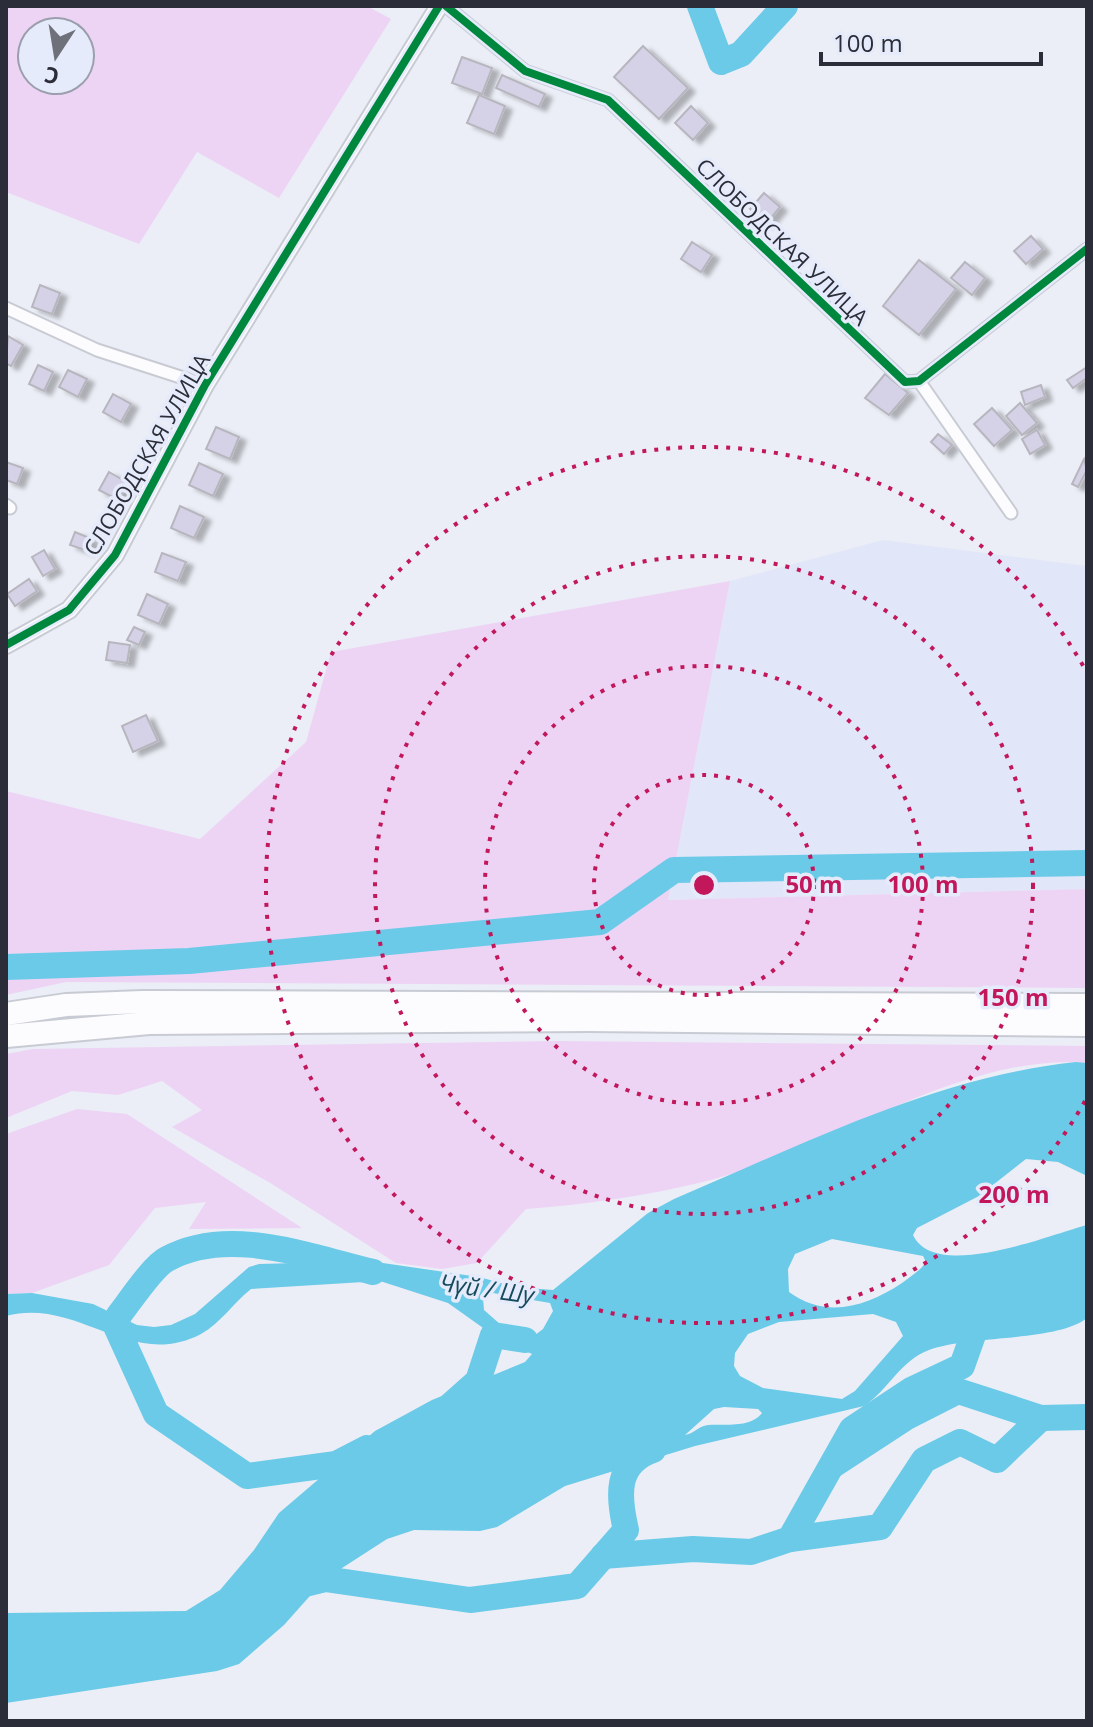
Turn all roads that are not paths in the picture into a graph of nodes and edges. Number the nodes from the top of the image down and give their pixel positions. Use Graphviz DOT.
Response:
graph roads {
  1 [pos="439,6"];
  2 [pos="446,6"];
  3 [pos="1087,249"];
  4 [pos="6,308"];
  5 [pos="919,381"];
  6 [pos="205,385"];
  7 [pos="1011,513"];
  8 [pos="6,645"];
  9 [pos="1087,1005"];
  10 [pos="6,1014"];
  11 [pos="1087,1025"];
  12 [pos="6,1036"];
  1 -- 6 [label="street, СЛОБОДСКАЯ УЛИЦА"];
  2 -- 5 [label="street, СЛОБОДСКАЯ УЛИЦА"];
  3 -- 5 [label="street"];
  4 -- 6 [label="street"];
  5 -- 7 [label="street, СЛОБОДСКАЯ УЛИЦА"];
  6 -- 8 [label="street, СЛОБОДСКАЯ УЛИЦА"];
  9 -- 10 [label="highway"];
  11 -- 12 [label="highway"];
}
